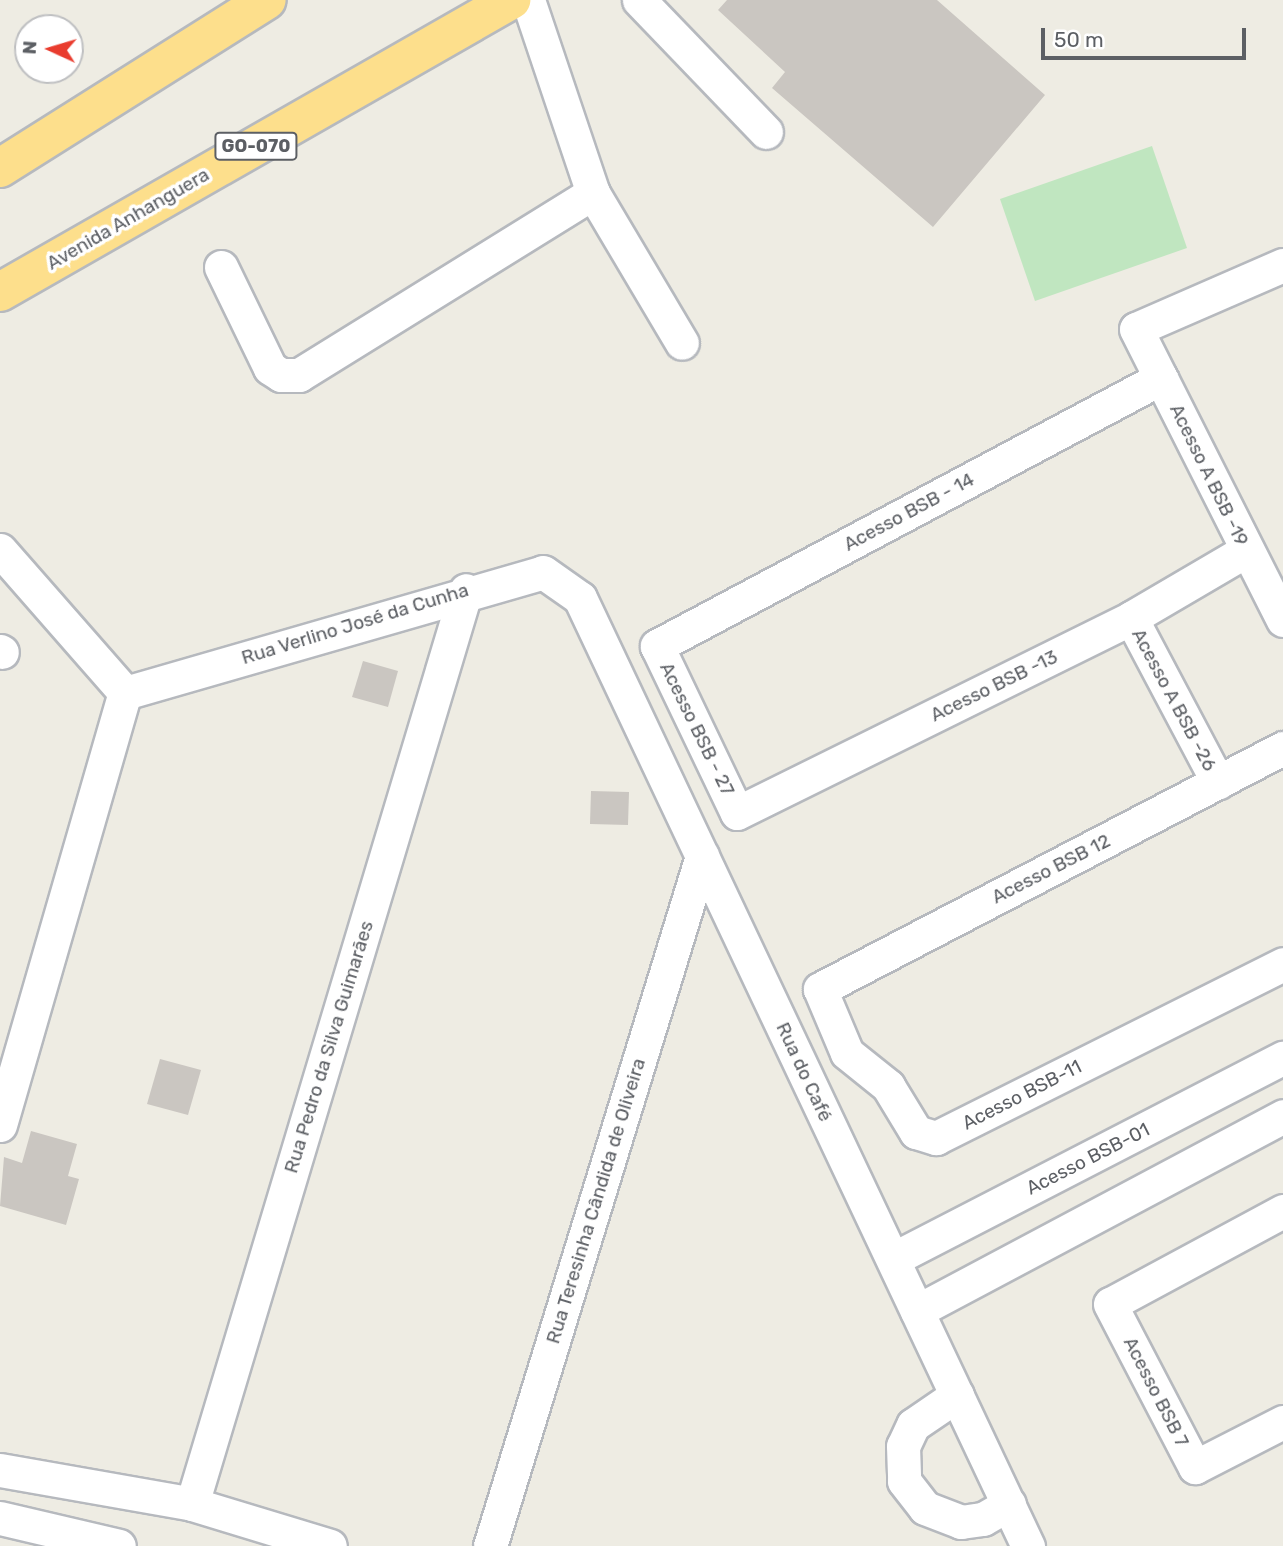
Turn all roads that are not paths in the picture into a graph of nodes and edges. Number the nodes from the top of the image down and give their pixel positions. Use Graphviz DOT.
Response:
graph roads {
  1 [pos="511,0"];
  2 [pos="528,0"];
  3 [pos="639,0"];
  4 [pos="265,1"];
  5 [pos="766,132"];
  6 [pos="0,168"];
  7 [pos="593,193"];
  8 [pos="1283,265"];
  9 [pos="221,267"];
  10 [pos="0,292"];
  11 [pos="682,343"];
  12 [pos="1161,378"];
  13 [pos="1247,550"];
  14 [pos="0,551"];
  15 [pos="466,590"];
  16 [pos="580,598"];
  17 [pos="1131,618"];
  18 [pos="1283,620"];
  19 [pos="657,646"];
  20 [pos="125,693"];
  21 [pos="1283,748"];
  22 [pos="1218,782"];
  23 [pos="737,813"];
  24 [pos="702,856"];
  25 [pos="1283,964"];
  26 [pos="820,989"];
  27 [pos="1283,1058"];
  28 [pos="1283,1116"];
  29 [pos="0,1125"];
  30 [pos="1137,1133"];
  31 [pos="1161,1181"];
  32 [pos="1283,1212"];
  33 [pos="893,1259"];
  34 [pos="917,1311"];
  35 [pos="957,1395"];
  36 [pos="1283,1422"];
  37 [pos="0,1470"];
  38 [pos="192,1504"];
  39 [pos="1009,1504"];
  40 [pos="0,1518"];
  41 [pos="119,1546"];
  42 [pos="330,1546"];
  43 [pos="490,1546"];
  44 [pos="1028,1546"];
  1 -- 10 [label="highway, Avenida Anhanguera / GO-070"];
  2 -- 7 [label="street"];
  3 -- 5 [label="street"];
  4 -- 6 [label="highway"];
  7 -- 9 [label="street"];
  7 -- 11 [label="street"];
  8 -- 12 [label="street, Acesso A BSB -19"];
  12 -- 13 [label="street, Acesso A BSB -19"];
  12 -- 19 [label="street, Acesso BSB - 14"];
  13 -- 17 [label="street, Acesso BSB -13"];
  13 -- 18 [label="street, Acesso A BSB -19"];
  14 -- 20 [label="street"];
  15 -- 16 [label="street, Rua Verlino José da Cunha"];
  15 -- 20 [label="street, Rua Verlino José da Cunha"];
  15 -- 38 [label="street, Rua Pedro da Silva Guimarães"];
  16 -- 24 [label="street, Rua do Café"];
  17 -- 22 [label="street, Acesso A BSB -26"];
  17 -- 23 [label="street, Acesso BSB -13"];
  19 -- 23 [label="street, Acesso BSB - 27"];
  20 -- 29 [label="street"];
  21 -- 22 [label="street, Acesso BSB 12"];
  22 -- 26 [label="street, Acesso BSB 12"];
  24 -- 33 [label="street, Rua do Café"];
  24 -- 43 [label="street, Rua Teresinha Cândida de Oliveira"];
  25 -- 26 [label="street, Acesso BSB-11"];
  27 -- 30 [label="street, Acesso BSB-01"];
  28 -- 31 [label="street"];
  30 -- 31 [label="street"];
  30 -- 33 [label="street, Acesso BSB-01"];
  31 -- 34 [label="street"];
  32 -- 36 [label="street, Acesso BSB 7"];
  33 -- 34 [label="street, Rua do Café"];
  34 -- 35 [label="street, Rua do Café"];
  35 -- 39 [label="street, Rua do Café"];
  35 -- 39 [label="street"];
  37 -- 38 [label="street"];
  38 -- 42 [label="street"];
  39 -- 44 [label="street, Rua do Café"];
  40 -- 41 [label="street"];
}
